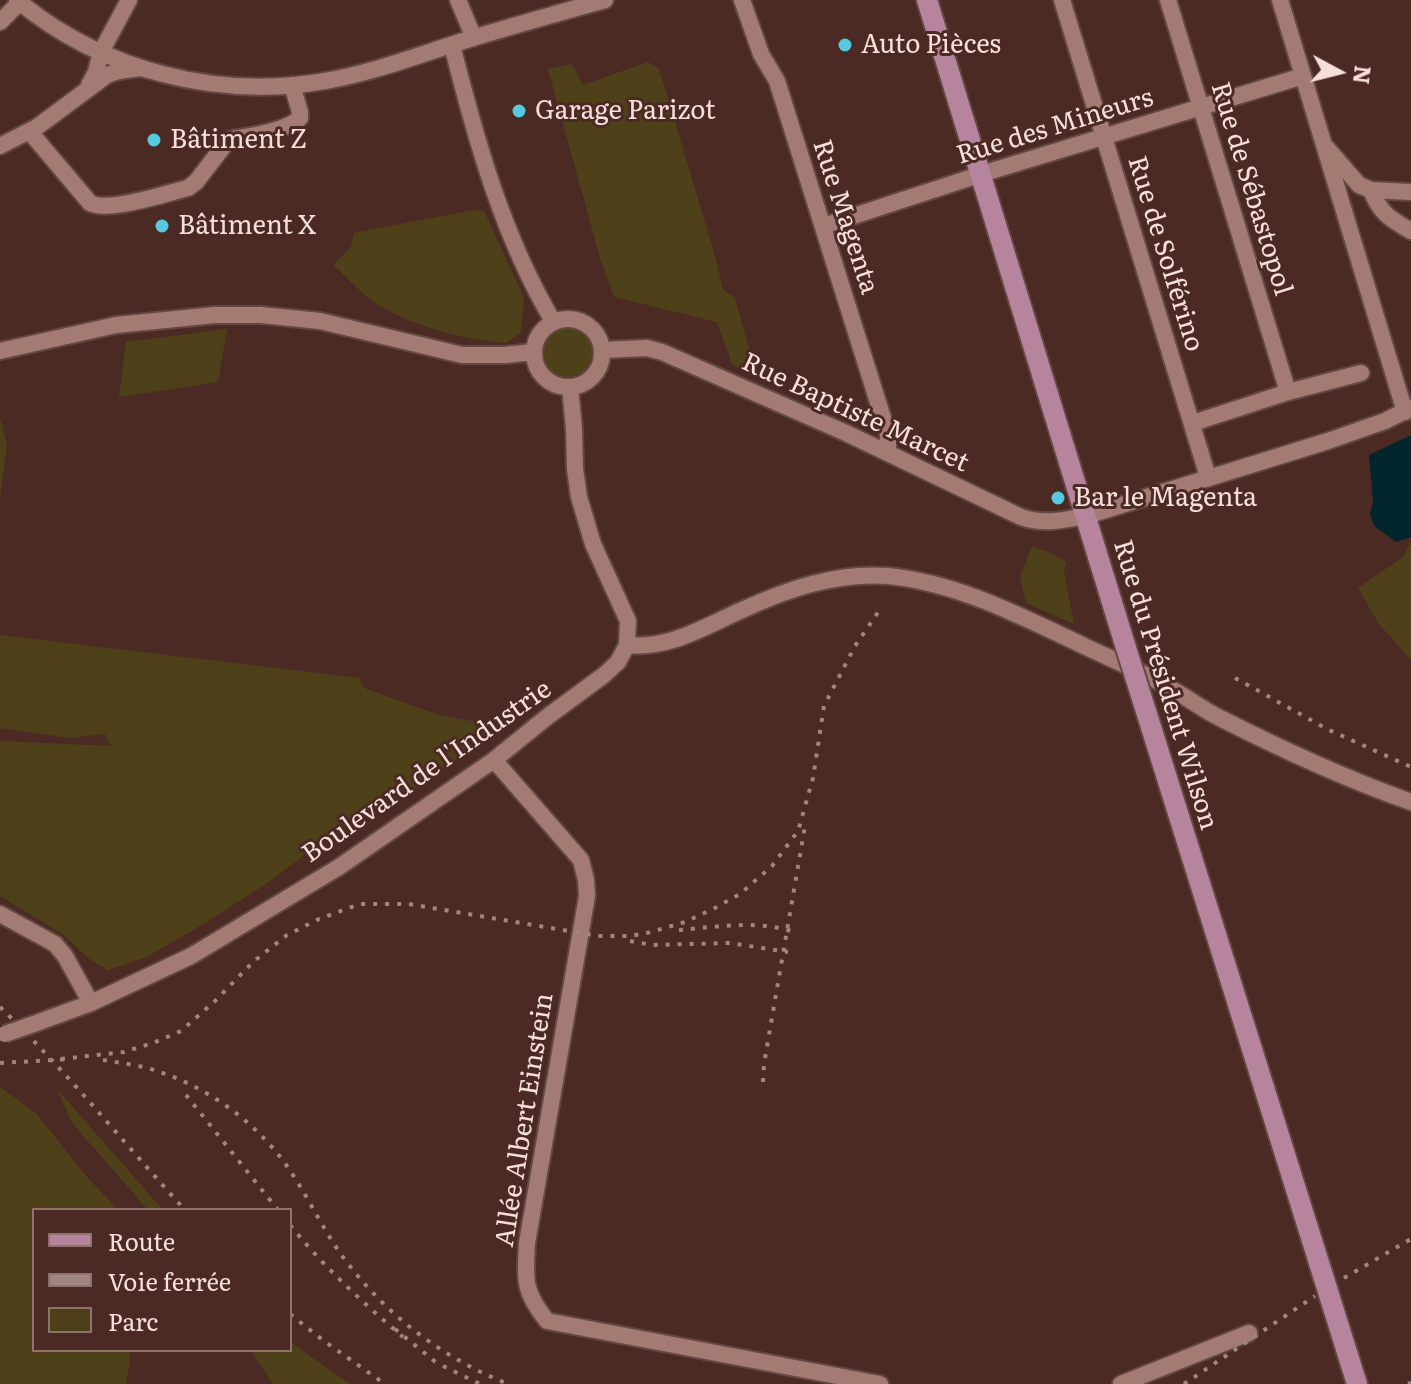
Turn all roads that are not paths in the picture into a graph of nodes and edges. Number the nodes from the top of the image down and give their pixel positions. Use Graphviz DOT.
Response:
graph roads {
  1 [pos="129,0"];
  2 [pos="458,0"];
  3 [pos="605,0"];
  4 [pos="742,0"];
  5 [pos="927,0"];
  6 [pos="1062,0"];
  7 [pos="1168,0"];
  8 [pos="1280,0"];
  9 [pos="18,1"];
  10 [pos="0,22"];
  11 [pos="474,38"];
  12 [pos="452,45"];
  13 [pos="101,52"];
  14 [pos="140,68"];
  15 [pos="1303,76"];
  16 [pos="292,85"];
  17 [pos="86,90"];
  18 [pos="1201,107"];
  19 [pos="30,132"];
  20 [pos="1104,137"];
  21 [pos="1322,143"];
  22 [pos="0,146"];
  23 [pos="980,174"];
  24 [pos="1365,188"];
  25 [pos="1411,192"];
  26 [pos="1339,197"];
  27 [pos="823,226"];
  28 [pos="1411,231"];
  29 [pos="553,321"];
  30 [pos="602,350"];
  31 [pos="0,351"];
  32 [pos="533,352"];
  33 [pos="1361,373"];
  34 [pos="570,387"];
  35 [pos="1288,392"];
  36 [pos="1408,410"];
  37 [pos="1193,423"];
  38 [pos="888,452"];
  39 [pos="1208,477"];
  40 [pos="1086,516"];
  41 [pos="627,645"];
  42 [pos="494,760"];
  43 [pos="1411,802"];
  44 [pos="0,914"];
  45 [pos="91,1003"];
  46 [pos="2,1035"];
  47 [pos="1249,1333"];
  48 [pos="880,1384"];
  49 [pos="1121,1384"];
  50 [pos="1357,1384"];
  1 -- 13 [label="street"];
  2 -- 11 [label="street"];
  3 -- 11 [label="street"];
  4 -- 27 [label="street, Rue Magenta"];
  5 -- 23 [label="main road, Rue du Président Wilson"];
  6 -- 20 [label="street, Rue de Solférino"];
  7 -- 18 [label="street, Rue de Sébastopol"];
  8 -- 15 [label="street"];
  9 -- 10 [label="street"];
  9 -- 13 [label="street"];
  11 -- 12 [label="street"];
  12 -- 16 [label="street"];
  12 -- 29 [label="street"];
  13 -- 14 [label="street"];
  13 -- 17 [label="street"];
  14 -- 16 [label="street"];
  14 -- 17 [label="street"];
  15 -- 18 [label="street, Rue des Mineurs"];
  15 -- 21 [label="street"];
  16 -- 19 [label="street"];
  17 -- 19 [label="street"];
  18 -- 20 [label="street, Rue des Mineurs"];
  18 -- 35 [label="street, Rue de Sébastopol"];
  19 -- 22 [label="street"];
  20 -- 23 [label="street, Rue des Mineurs"];
  20 -- 37 [label="street, Rue de Solférino"];
  21 -- 24 [label="street"];
  21 -- 26 [label="street"];
  23 -- 27 [label="street, Rue des Mineurs"];
  23 -- 40 [label="main road, Rue du Président Wilson"];
  24 -- 25 [label="street"];
  24 -- 26 [label="street"];
  24 -- 28 [label="street"];
  26 -- 36 [label="street"];
  27 -- 38 [label="street, Rue Magenta"];
  29 -- 30 [label="street"];
  29 -- 32 [label="street"];
  30 -- 34 [label="street"];
  30 -- 38 [label="street, Rue Baptiste Marcet"];
  31 -- 32 [label="street"];
  32 -- 34 [label="street"];
  33 -- 35 [label="street"];
  34 -- 41 [label="street"];
  35 -- 37 [label="street"];
  36 -- 39 [label="street, Rue Baptiste Marcet"];
  37 -- 39 [label="street, Rue de Solférino"];
  38 -- 40 [label="street, Rue Baptiste Marcet"];
  39 -- 40 [label="street, Rue Baptiste Marcet"];
  40 -- 50 [label="main road, Rue du Président Wilson, bridge"];
  41 -- 42 [label="street, Boulevard de l'Industrie"];
  41 -- 43 [label="street"];
  42 -- 45 [label="street, Boulevard de l'Industrie"];
  42 -- 48 [label="street, Allée Albert Einstein"];
  44 -- 45 [label="street"];
  45 -- 46 [label="street, Boulevard de l'Industrie, bridge"];
  47 -- 49 [label="street"];
}
